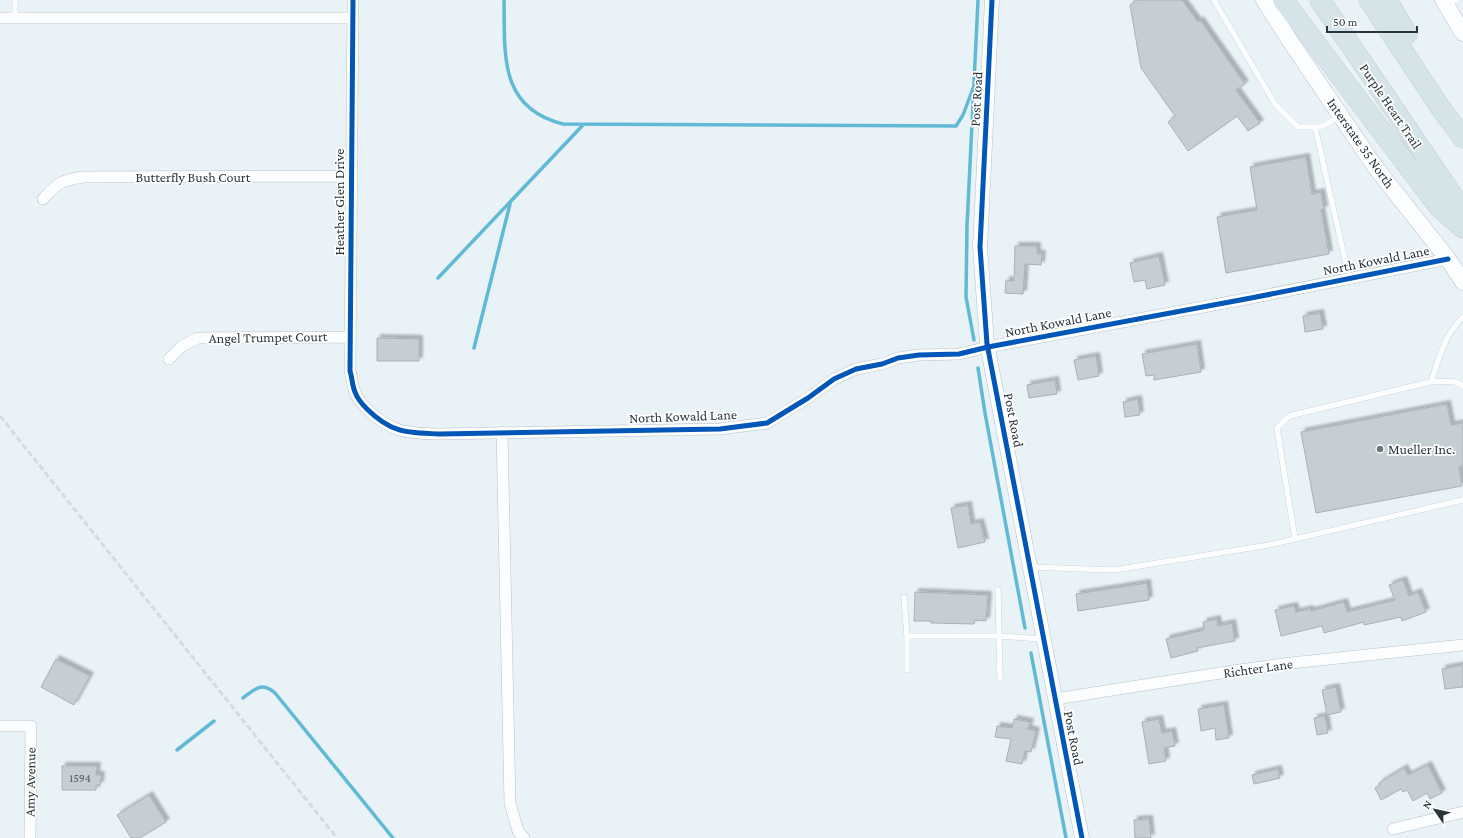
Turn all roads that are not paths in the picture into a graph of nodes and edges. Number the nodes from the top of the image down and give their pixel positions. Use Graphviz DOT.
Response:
graph roads {
  1 [pos="15,0"];
  2 [pos="353,0"];
  3 [pos="992,0"];
  4 [pos="1214,0"];
  5 [pos="1264,0"];
  6 [pos="1283,0"];
  7 [pos="1320,0"];
  8 [pos="1369,0"];
  9 [pos="1387,0"];
  10 [pos="1449,1"];
  11 [pos="0,18"];
  12 [pos="15,18"];
  13 [pos="353,18"];
  14 [pos="1463,33"];
  15 [pos="1341,116"];
  16 [pos="1463,119"];
  17 [pos="1315,127"];
  18 [pos="1463,138"];
  19 [pos="352,176"];
  20 [pos="43,199"];
  21 [pos="1463,211"];
  22 [pos="1463,228"];
  23 [pos="1448,259"];
  24 [pos="1349,277"];
  25 [pos="1463,282"];
  26 [pos="1463,317"];
  27 [pos="350,336"];
  28 [pos="988,347"];
  29 [pos="169,359"];
  30 [pos="1431,382"];
  31 [pos="1463,386"];
  32 [pos="360,401"];
  33 [pos="502,432"];
  34 [pos="1463,500"];
  35 [pos="1295,539"];
  36 [pos="1029,566"];
  37 [pos="998,590"];
  38 [pos="904,597"];
  39 [pos="907,636"];
  40 [pos="999,636"];
  41 [pos="1043,639"];
  42 [pos="1463,645"];
  43 [pos="907,670"];
  44 [pos="1000,679"];
  45 [pos="1055,699"];
  46 [pos="0,726"];
  47 [pos="1463,812"];
  48 [pos="1393,829"];
  49 [pos="30,838"];
  50 [pos="524,838"];
  51 [pos="1082,838"];
  1 -- 12 [label="lane"];
  2 -- 13 [label="street, Heather Glen Drive"];
  3 -- 28 [label="street, Post Road"];
  4 -- 17 [label="lane"];
  5 -- 15 [label="main road, Interstate 35 North"];
  6 -- 22 [label="highway"];
  7 -- 21 [label="highway, Purple Heart Trail"];
  8 -- 18 [label="highway"];
  9 -- 16 [label="highway"];
  10 -- 14 [label="main road"];
  11 -- 12 [label="street"];
  12 -- 13 [label="street"];
  13 -- 19 [label="street, Heather Glen Drive"];
  15 -- 17 [label="lane"];
  15 -- 23 [label="main road, Interstate 35 North"];
  17 -- 24 [label="lane"];
  19 -- 20 [label="street, Butterfly Bush Court"];
  19 -- 27 [label="street, Heather Glen Drive"];
  23 -- 24 [label="street, North Kowald Lane"];
  23 -- 25 [label="main road, Interstate 35 North"];
  24 -- 28 [label="street, North Kowald Lane"];
  26 -- 30 [label="lane"];
  27 -- 29 [label="street, Angel Trumpet Court"];
  27 -- 32 [label="street, Heather Glen Drive"];
  28 -- 33 [label="street, North Kowald Lane"];
  28 -- 36 [label="street, Post Road"];
  30 -- 31 [label="lane"];
  30 -- 35 [label="lane"];
  32 -- 33 [label="street, North Kowald Lane"];
  33 -- 50 [label="street"];
  34 -- 35 [label="lane"];
  35 -- 36 [label="lane"];
  36 -- 41 [label="street, Post Road"];
  37 -- 40 [label="lane"];
  38 -- 39 [label="lane"];
  39 -- 40 [label="lane"];
  39 -- 43 [label="lane"];
  40 -- 41 [label="lane"];
  40 -- 44 [label="lane"];
  41 -- 45 [label="street, Post Road"];
  42 -- 45 [label="street, Richter Lane"];
  45 -- 51 [label="street, Post Road"];
  46 -- 49 [label="street, Amy Avenue"];
  47 -- 48 [label="street"];
}
